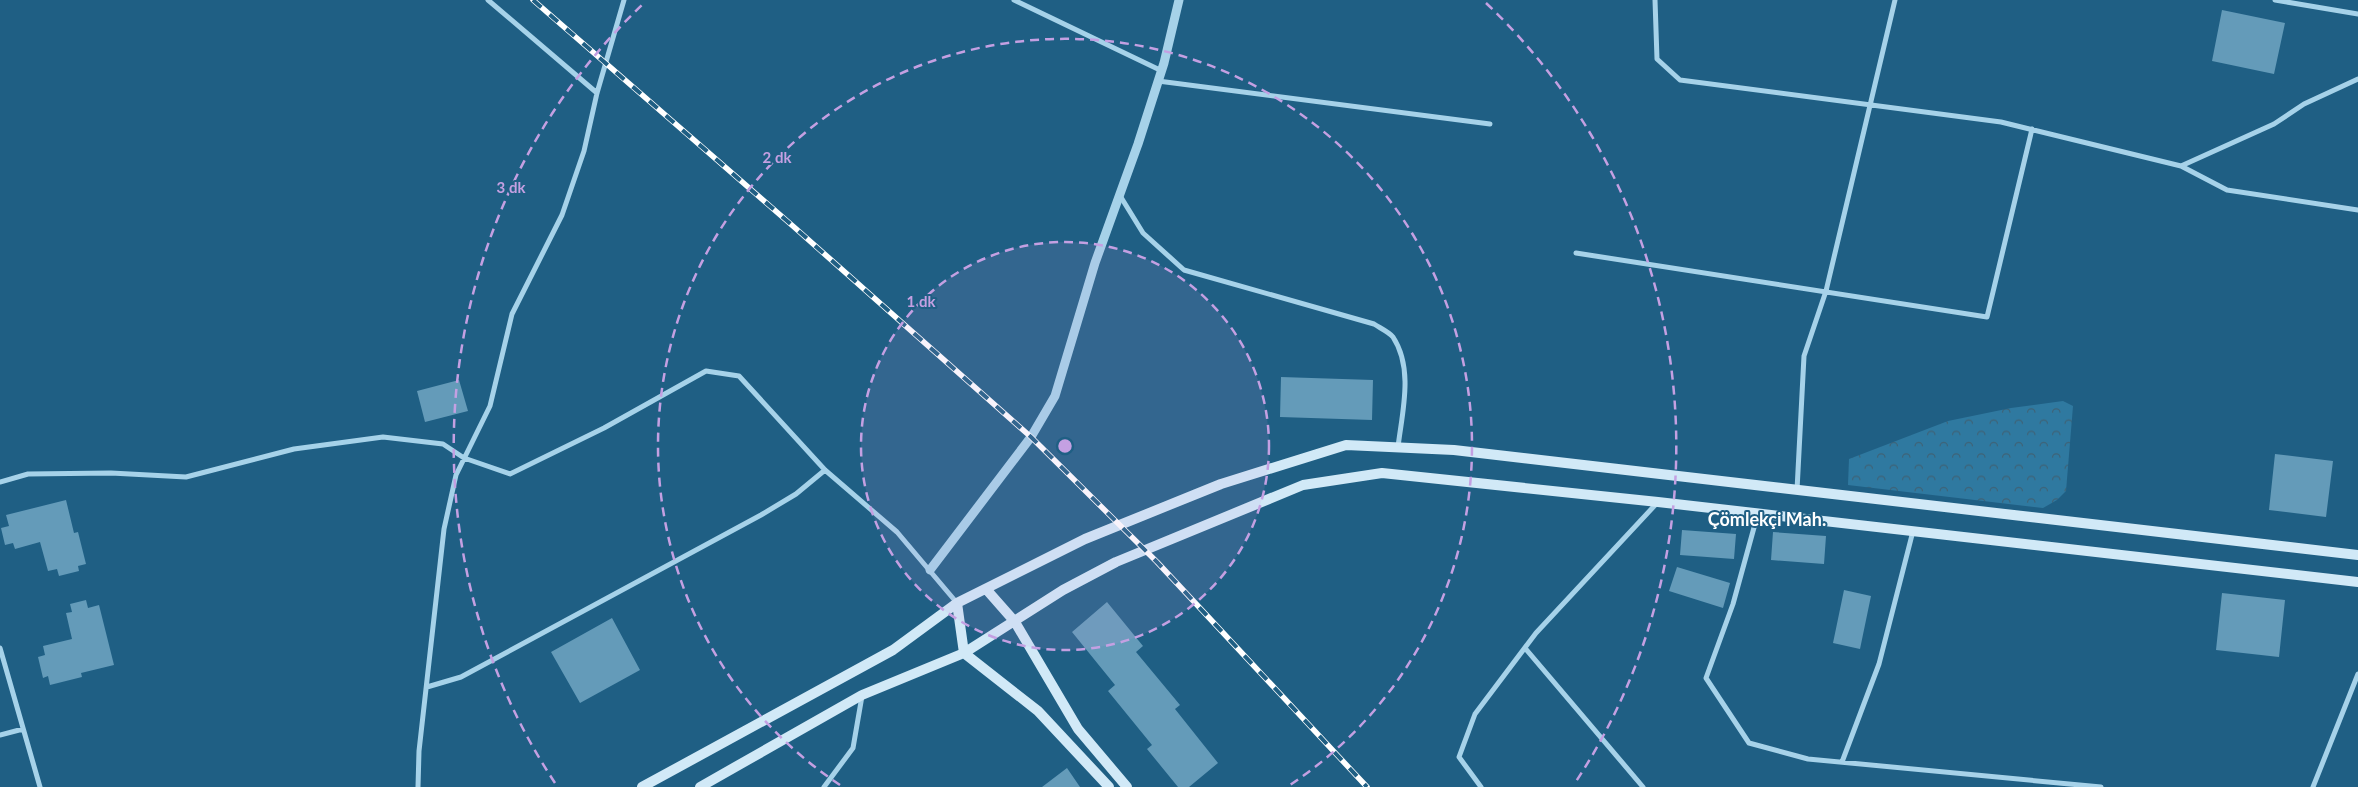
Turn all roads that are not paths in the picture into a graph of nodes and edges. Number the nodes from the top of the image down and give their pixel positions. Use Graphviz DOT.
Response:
graph roads {
  1 [pos="488,0"];
  2 [pos="624,0"];
  3 [pos="1014,0"];
  4 [pos="1180,0"];
  5 [pos="1655,0"];
  6 [pos="1895,0"];
  7 [pos="2275,0"];
  8 [pos="2358,14"];
  9 [pos="1162,71"];
  10 [pos="2358,79"];
  11 [pos="1158,81"];
  12 [pos="597,93"];
  13 [pos="1870,105"];
  14 [pos="1490,124"];
  15 [pos="2032,130"];
  16 [pos="2181,166"];
  17 [pos="1119,194"];
  18 [pos="2358,210"];
  19 [pos="1576,253"];
  20 [pos="1826,291"];
  21 [pos="1398,447"];
  22 [pos="464,458"];
  23 [pos="825,470"];
  24 [pos="0,482"];
  25 [pos="1797,490"];
  26 [pos="1658,502"];
  27 [pos="1758,513"];
  28 [pos="1913,530"];
  29 [pos="2358,555"];
  30 [pos="930,570"];
  31 [pos="2358,582"];
  32 [pos="986,588"];
  33 [pos="957,603"];
  34 [pos="1015,622"];
  35 [pos="0,648"];
  36 [pos="1524,648"];
  37 [pos="964,653"];
  38 [pos="2358,674"];
  39 [pos="427,687"];
  40 [pos="862,695"];
  41 [pos="23,729"];
  42 [pos="0,735"];
  43 [pos="1842,762"];
  44 [pos="40,787"];
  45 [pos="418,787"];
  46 [pos="642,787"];
  47 [pos="700,787"];
  48 [pos="824,787"];
  49 [pos="1109,787"];
  50 [pos="1127,787"];
  51 [pos="1481,787"];
  52 [pos="1643,787"];
  53 [pos="2100,787"];
  54 [pos="2313,787"];
  1 -- 12 [label="street"];
  2 -- 12 [label="street"];
  3 -- 9 [label="street"];
  4 -- 9 [label="street"];
  5 -- 13 [label="street"];
  6 -- 13 [label="street"];
  7 -- 8 [label="street"];
  9 -- 11 [label="street"];
  10 -- 16 [label="street"];
  11 -- 14 [label="street"];
  11 -- 17 [label="street"];
  12 -- 22 [label="street"];
  13 -- 15 [label="street"];
  13 -- 20 [label="street"];
  15 -- 16 [label="street"];
  15 -- 20 [label="street"];
  16 -- 18 [label="street"];
  17 -- 21 [label="street"];
  17 -- 30 [label="street"];
  19 -- 20 [label="street"];
  20 -- 25 [label="street"];
  21 -- 25 [label="main road"];
  21 -- 32 [label="main road"];
  22 -- 23 [label="street"];
  22 -- 24 [label="street"];
  22 -- 39 [label="street"];
  23 -- 30 [label="street"];
  23 -- 39 [label="street"];
  25 -- 29 [label="main road"];
  26 -- 27 [label="main road"];
  26 -- 34 [label="main road"];
  26 -- 36 [label="street"];
  27 -- 28 [label="main road"];
  27 -- 43 [label="street"];
  28 -- 31 [label="main road"];
  28 -- 43 [label="street"];
  30 -- 33 [label="street"];
  32 -- 33 [label="main road"];
  32 -- 34 [label="main road"];
  33 -- 37 [label="main road"];
  33 -- 46 [label="main road"];
  34 -- 37 [label="main road"];
  34 -- 50 [label="main road"];
  35 -- 41 [label="street"];
  36 -- 51 [label="street"];
  36 -- 52 [label="street"];
  37 -- 40 [label="main road"];
  37 -- 49 [label="main road"];
  38 -- 54 [label="street"];
  39 -- 45 [label="street"];
  40 -- 47 [label="main road"];
  40 -- 48 [label="street"];
  41 -- 42 [label="street"];
  41 -- 44 [label="street"];
  43 -- 53 [label="street"];
}
